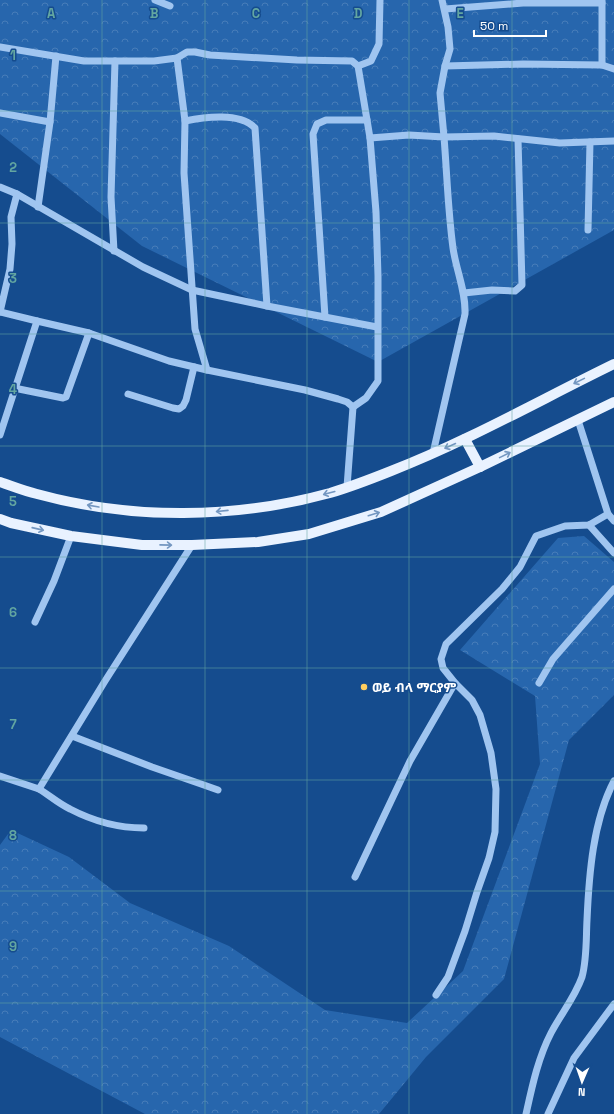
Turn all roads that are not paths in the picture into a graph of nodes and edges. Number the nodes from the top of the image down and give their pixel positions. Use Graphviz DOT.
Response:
graph roads {
  1 [pos="156,0"];
  2 [pos="380,0"];
  3 [pos="442,0"];
  4 [pos="602,2"];
  5 [pos="170,6"];
  6 [pos="445,9"];
  7 [pos="0,47"];
  8 [pos="56,56"];
  9 [pos="177,58"];
  10 [pos="115,61"];
  11 [pos="358,66"];
  12 [pos="445,66"];
  13 [pos="602,66"];
  14 [pos="614,69"];
  15 [pos="0,113"];
  16 [pos="367,120"];
  17 [pos="185,121"];
  18 [pos="50,122"];
  19 [pos="370,138"];
  20 [pos="444,138"];
  21 [pos="518,139"];
  22 [pos="614,141"];
  23 [pos="590,142"];
  24 [pos="0,187"];
  25 [pos="17,194"];
  26 [pos="38,207"];
  27 [pos="588,230"];
  28 [pos="114,251"];
  29 [pos="192,290"];
  30 [pos="464,293"];
  31 [pos="268,306"];
  32 [pos="0,312"];
  33 [pos="325,317"];
  34 [pos="37,321"];
  35 [pos="377,327"];
  36 [pos="89,334"];
  37 [pos="614,364"];
  38 [pos="194,367"];
  39 [pos="207,370"];
  40 [pos="14,388"];
  41 [pos="128,394"];
  42 [pos="614,402"];
  43 [pos="353,407"];
  44 [pos="578,420"];
  45 [pos="0,435"];
  46 [pos="465,439"];
  47 [pos="433,454"];
  48 [pos="480,467"];
  49 [pos="0,482"];
  50 [pos="347,487"];
  51 [pos="608,514"];
  52 [pos="0,519"];
  53 [pos="614,521"];
  54 [pos="589,525"];
  55 [pos="71,536"];
  56 [pos="192,545"];
  57 [pos="614,553"];
  58 [pos="614,589"];
  59 [pos="35,622"];
  60 [pos="455,683"];
  61 [pos="539,683"];
  62 [pos="72,736"];
  63 [pos="0,776"];
  64 [pos="614,781"];
  65 [pos="40,789"];
  66 [pos="218,790"];
  67 [pos="144,828"];
  68 [pos="355,878"];
  69 [pos="436,995"];
  70 [pos="614,1004"];
  71 [pos="526,1114"];
  72 [pos="548,1114"];
  1 -- 5 [label="street"];
  2 -- 11 [label="street"];
  3 -- 6 [label="street"];
  4 -- 6 [label="street"];
  4 -- 13 [label="street"];
  6 -- 12 [label="street"];
  7 -- 8 [label="street"];
  8 -- 10 [label="street"];
  8 -- 18 [label="street"];
  9 -- 10 [label="street"];
  9 -- 11 [label="street"];
  9 -- 17 [label="street"];
  10 -- 28 [label="street"];
  11 -- 16 [label="street"];
  12 -- 13 [label="street"];
  12 -- 20 [label="street"];
  13 -- 14 [label="street"];
  15 -- 18 [label="street"];
  16 -- 19 [label="street"];
  16 -- 33 [label="street"];
  17 -- 29 [label="street"];
  17 -- 31 [label="street"];
  18 -- 26 [label="street"];
  19 -- 20 [label="street"];
  19 -- 35 [label="street"];
  20 -- 21 [label="street"];
  20 -- 30 [label="street"];
  21 -- 23 [label="street"];
  21 -- 30 [label="street"];
  22 -- 23 [label="street"];
  23 -- 27 [label="street"];
  24 -- 25 [label="street"];
  25 -- 26 [label="street"];
  25 -- 32 [label="street"];
  26 -- 28 [label="street"];
  28 -- 29 [label="street"];
  29 -- 31 [label="street"];
  29 -- 39 [label="street"];
  30 -- 47 [label="street"];
  31 -- 33 [label="street"];
  32 -- 34 [label="street"];
  33 -- 35 [label="street"];
  34 -- 36 [label="street"];
  34 -- 40 [label="street"];
  35 -- 43 [label="street"];
  36 -- 38 [label="street"];
  36 -- 40 [label="street"];
  37 -- 46 [label="main road, one-way"];
  38 -- 39 [label="street"];
  38 -- 41 [label="street"];
  39 -- 43 [label="street"];
  40 -- 45 [label="street"];
  42 -- 44 [label="main road"];
  43 -- 50 [label="street"];
  48 -- 44 [label="main road, one-way"];
  44 -- 51 [label="street"];
  46 -- 47 [label="main road, one-way"];
  46 -- 48 [label="main road"];
  47 -- 50 [label="main road"];
  56 -- 48 [label="main road, one-way"];
  50 -- 49 [label="main road, one-way"];
  51 -- 53 [label="street"];
  51 -- 54 [label="street"];
  52 -- 55 [label="main road, one-way"];
  54 -- 57 [label="street"];
  54 -- 60 [label="street"];
  55 -- 56 [label="main road, one-way"];
  55 -- 59 [label="street"];
  56 -- 62 [label="street"];
  58 -- 61 [label="street"];
  60 -- 68 [label="street"];
  60 -- 69 [label="street"];
  62 -- 65 [label="street"];
  62 -- 66 [label="street"];
  63 -- 65 [label="street"];
  64 -- 71 [label="street"];
  65 -- 67 [label="street"];
  70 -- 72 [label="street"];
}
